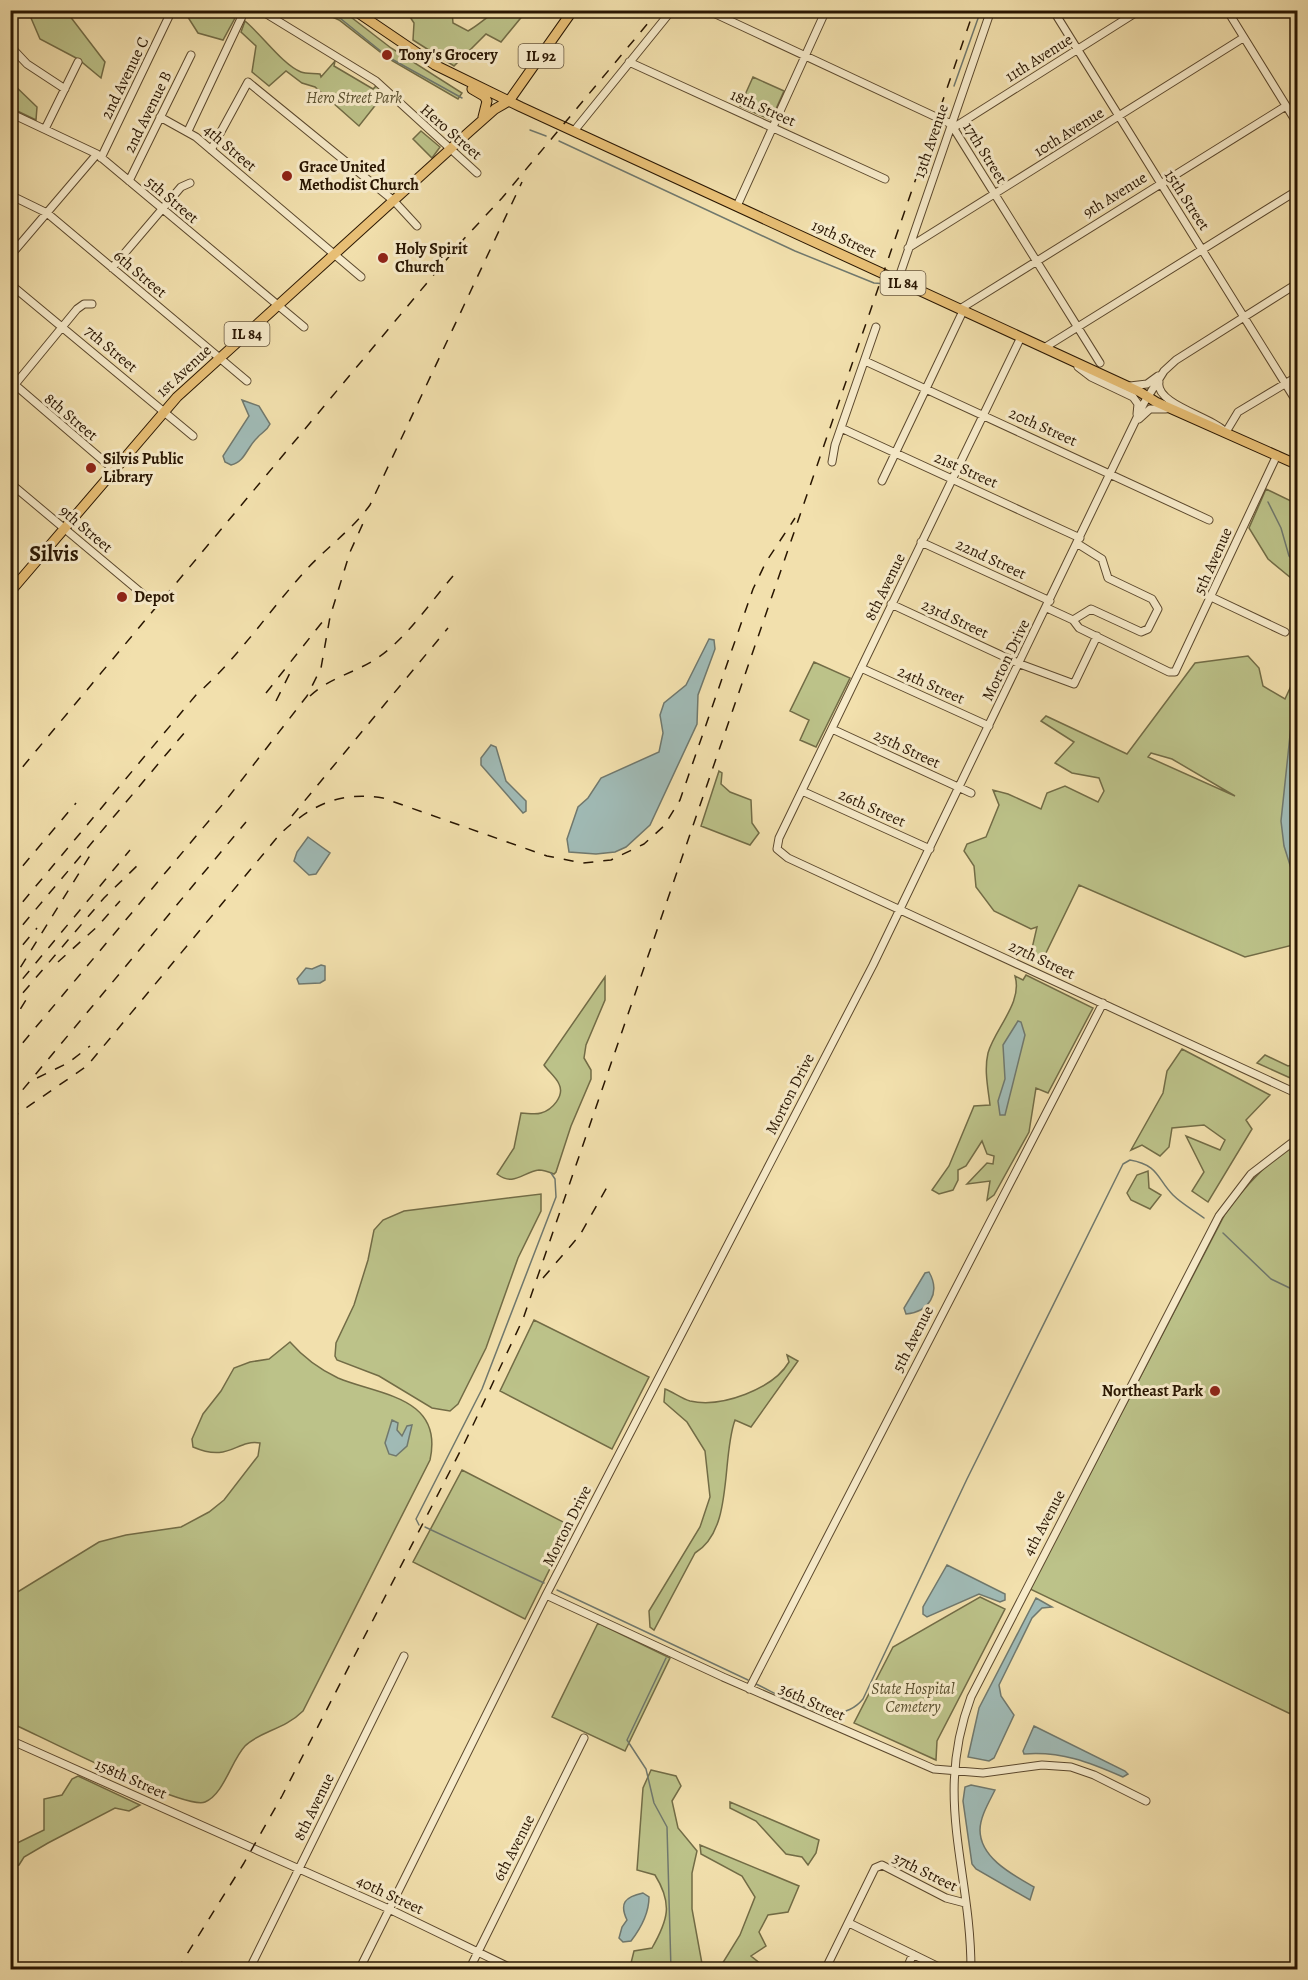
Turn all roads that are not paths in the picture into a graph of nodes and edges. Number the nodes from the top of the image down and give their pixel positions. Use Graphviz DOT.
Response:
graph roads {
  1 [pos="172,10"];
  2 [pos="245,10"];
  3 [pos="260,10"];
  4 [pos="354,10"];
  5 [pos="672,10"];
  6 [pos="707,10"];
  7 [pos="826,10"];
  8 [pos="1053,10"];
  9 [pos="1140,10"];
  10 [pos="1227,10"];
  11 [pos="571,11"];
  12 [pos="991,11"];
  13 [pos="1243,38"];
  14 [pos="10,46"];
  15 [pos="1077,50"];
  16 [pos="191,55"];
  17 [pos="807,56"];
  18 [pos="78,62"];
  19 [pos="629,62"];
  20 [pos="435,65"];
  21 [pos="65,89"];
  22 [pos="509,101"];
  23 [pos="1286,106"];
  24 [pos="10,113"];
  25 [pos="160,117"];
  26 [pos="1118,117"];
  27 [pos="481,122"];
  28 [pos="1298,125"];
  29 [pos="952,126"];
  30 [pos="773,128"];
  31 [pos="45,129"];
  32 [pos="574,130"];
  33 [pos="188,131"];
  34 [pos="451,149"];
  35 [pos="211,150"];
  36 [pos="99,156"];
  37 [pos="477,172"];
  38 [pos="885,179"];
  39 [pos="129,181"];
  40 [pos="190,183"];
  41 [pos="1160,184"];
  42 [pos="1298,190"];
  43 [pos="995,194"];
  44 [pos="10,195"];
  45 [pos="394,201"];
  46 [pos="737,206"];
  47 [pos="162,210"];
  48 [pos="47,213"];
  49 [pos="417,226"];
  50 [pos="908,248"];
  51 [pos="1202,249"];
  52 [pos="336,254"];
  53 [pos="10,256"];
  54 [pos="1035,261"];
  55 [pos="112,268"];
  56 [pos="361,277"];
  57 [pos="898,280"];
  58 [pos="1298,283"];
  59 [pos="10,284"];
  60 [pos="92,304"];
  61 [pos="279,306"];
  62 [pos="961,310"];
  63 [pos="1243,316"];
  64 [pos="63,327"];
  65 [pos="304,327"];
  66 [pos="876,327"];
  67 [pos="1078,327"];
  68 [pos="1021,337"];
  69 [pos="1044,348"];
  70 [pos="220,358"];
  71 [pos="1069,360"];
  72 [pos="864,361"];
  73 [pos="1100,363"];
  74 [pos="1168,366"];
  75 [pos="1298,376"];
  76 [pos="1160,378"];
  77 [pos="247,381"];
  78 [pos="12,384"];
  79 [pos="1285,384"];
  80 [pos="1126,386"];
  81 [pos="926,389"];
  82 [pos="1148,397"];
  83 [pos="1298,404"];
  84 [pos="1172,409"];
  85 [pos="164,410"];
  86 [pos="983,415"];
  87 [pos="1136,422"];
  88 [pos="841,428"];
  89 [pos="1226,431"];
  90 [pos="193,436"];
  91 [pos="895,453"];
  92 [pos="1276,455"];
  93 [pos="832,462"];
  94 [pos="1298,465"];
  95 [pos="113,469"];
  96 [pos="1112,473"];
  97 [pos="953,478"];
  98 [pos="882,481"];
  99 [pos="10,483"];
  100 [pos="1209,520"];
  101 [pos="64,528"];
  102 [pos="1079,541"];
  103 [pos="921,542"];
  104 [pos="12,587"];
  105 [pos="145,596"];
  106 [pos="1212,597"];
  107 [pos="891,604"];
  108 [pos="1048,604"];
  109 [pos="1073,620"];
  110 [pos="1285,632"];
  111 [pos="1097,636"];
  112 [pos="1020,664"];
  113 [pos="861,668"];
  114 [pos="1169,672"];
  115 [pos="989,726"];
  116 [pos="832,729"];
  117 [pos="960,789"];
  118 [pos="802,791"];
  119 [pos="970,793"];
  120 [pos="777,849"];
  121 [pos="930,849"];
  122 [pos="878,899"];
  123 [pos="900,909"];
  124 [pos="893,925"];
  125 [pos="1103,1003"];
  126 [pos="1298,1094"];
  127 [pos="1298,1138"];
  128 [pos="546,1595"];
  129 [pos="404,1656"];
  130 [pos="749,1689"];
  131 [pos="584,1738"];
  132 [pos="10,1740"];
  133 [pos="953,1772"];
  134 [pos="1146,1801"];
  135 [pos="252,1848"];
  136 [pos="298,1869"];
  137 [pos="397,1892"];
  138 [pos="370,1901"];
  139 [pos="965,1903"];
  140 [pos="389,1909"];
  141 [pos="405,1917"];
  142 [pos="849,1923"];
  143 [pos="380,1928"];
  144 [pos="477,1951"];
  145 [pos="914,1954"];
  146 [pos="249,1970"];
  147 [pos="359,1970"];
  148 [pos="469,1970"];
  149 [pos="515,1970"];
  150 [pos="825,1970"];
  151 [pos="906,1970"];
  152 [pos="945,1970"];
  153 [pos="971,1970"];
  1 -- 36 [label="street, 2nd Avenue C"];
  2 -- 33 [label="street"];
  3 -- 34 [label="street, Hero Street"];
  4 -- 20 [label="main road"];
  5 -- 19 [label="street"];
  6 -- 17 [label="street, 17th Street"];
  7 -- 17 [label="street"];
  8 -- 15 [label="street, 15th Street"];
  9 -- 15 [label="street, 11th Avenue"];
  10 -- 13 [label="street"];
  11 -- 22 [label="main road, IL 92"];
  12 -- 29 [label="street, 13th Avenue"];
  13 -- 23 [label="street"];
  13 -- 26 [label="street, 10th Avenue"];
  14 -- 21 [label="street"];
  15 -- 26 [label="street, 15th Street"];
  15 -- 29 [label="street, 11th Avenue"];
  16 -- 25 [label="street, 2nd Avenue B"];
  17 -- 29 [label="street, 17th Street"];
  17 -- 30 [label="street"];
  18 -- 21 [label="street"];
  19 -- 30 [label="street, 18th Street"];
  19 -- 32 [label="street"];
  20 -- 22 [label="main road, 19th Street"];
  20 -- 27 [label="main road"];
  21 -- 31 [label="street"];
  22 -- 27 [label="main road, 1st Avenue / IL 84"];
  22 -- 32 [label="main road, 19th Street / IL 84"];
  23 -- 28 [label="street"];
  23 -- 41 [label="street, 9th Avenue"];
  24 -- 31 [label="street, 5th Street"];
  25 -- 33 [label="street, 4th Street"];
  25 -- 39 [label="street, 2nd Avenue B"];
  26 -- 41 [label="street, 15th Street"];
  26 -- 43 [label="street, 10th Avenue"];
  27 -- 34 [label="main road, 1st Avenue / IL 84"];
  29 -- 43 [label="street, 17th Street"];
  29 -- 50 [label="street, 13th Avenue"];
  30 -- 38 [label="street, 18th Street"];
  30 -- 46 [label="street"];
  31 -- 36 [label="street, 5th Street"];
  32 -- 46 [label="main road, 19th Street / IL 84"];
  33 -- 35 [label="street, 4th Street"];
  34 -- 37 [label="street, Hero Street"];
  34 -- 45 [label="main road, 1st Avenue / IL 84"];
  35 -- 45 [label="street"];
  35 -- 52 [label="street, 4th Street"];
  36 -- 39 [label="street, 5th Street"];
  36 -- 48 [label="street, 2nd Avenue C"];
  39 -- 47 [label="street, 5th Street"];
  40 -- 47 [label="street"];
  41 -- 51 [label="street, 15th Street"];
  41 -- 54 [label="street, 9th Avenue"];
  42 -- 51 [label="street"];
  43 -- 50 [label="street, 10th Avenue"];
  43 -- 54 [label="street, 17th Street"];
  44 -- 48 [label="street, 6th Street"];
  45 -- 49 [label="street"];
  45 -- 52 [label="main road, 1st Avenue / IL 84"];
  46 -- 57 [label="main road, 19th Street / IL 84"];
  47 -- 55 [label="street"];
  47 -- 61 [label="street, 5th Street"];
  48 -- 53 [label="street, 2nd Avenue C"];
  48 -- 55 [label="street, 6th Street"];
  50 -- 57 [label="street, 13th Avenue"];
  51 -- 63 [label="street, 15th Street"];
  51 -- 67 [label="street"];
  52 -- 56 [label="street, 4th Street"];
  52 -- 61 [label="main road, 1st Avenue / IL 84"];
  54 -- 62 [label="street, 9th Avenue"];
  54 -- 67 [label="street, 17th Street"];
  55 -- 70 [label="street, 6th Street"];
  57 -- 62 [label="main road, 19th Street / IL 84"];
  58 -- 63 [label="street, Morton Drive"];
  59 -- 64 [label="street, 7th Street"];
  60 -- 64 [label="street"];
  61 -- 65 [label="street, 5th Street"];
  61 -- 70 [label="main road, 1st Avenue / IL 84"];
  62 -- 68 [label="main road, 19th Street / IL 84"];
  62 -- 81 [label="street"];
  63 -- 74 [label="street, Morton Drive"];
  63 -- 79 [label="street, 15th Street"];
  64 -- 78 [label="street"];
  64 -- 85 [label="street, 7th Street"];
  66 -- 72 [label="street"];
  67 -- 69 [label="street"];
  67 -- 73 [label="street, 17th Street"];
  68 -- 69 [label="main road, 19th Street / IL 84"];
  68 -- 86 [label="street, 8th Avenue"];
  69 -- 71 [label="main road, 19th Street / IL 84"];
  70 -- 77 [label="street, 6th Street"];
  70 -- 85 [label="main road, 1st Avenue / IL 84"];
  71 -- 80 [label="main road, 19th Street / IL 84"];
  71 -- 87 [label="street"];
  72 -- 81 [label="street, 20th Street"];
  72 -- 88 [label="street"];
  74 -- 76 [label="street, Morton Drive"];
  74 -- 80 [label="street"];
  75 -- 79 [label="street"];
  76 -- 82 [label="street, Morton Drive"];
  76 -- 89 [label="street"];
  78 -- 95 [label="street, 8th Street"];
  79 -- 83 [label="street, 15th Street"];
  79 -- 89 [label="street"];
  80 -- 82 [label="main road, 19th Street / IL 84"];
  81 -- 86 [label="street, 20th Street"];
  81 -- 91 [label="street"];
  82 -- 84 [label="main road, 19th Street / IL 84"];
  82 -- 87 [label="street, Morton Drive"];
  84 -- 87 [label="street"];
  84 -- 89 [label="main road, 19th Street / IL 84"];
  85 -- 90 [label="street, 7th Street"];
  85 -- 95 [label="main road, 1st Avenue / IL 84"];
  86 -- 96 [label="street, 20th Street"];
  86 -- 97 [label="street, 8th Avenue"];
  87 -- 96 [label="street, Morton Drive"];
  88 -- 91 [label="street, 21st Street"];
  88 -- 93 [label="street"];
  89 -- 92 [label="main road, 19th Street / IL 84"];
  91 -- 97 [label="street, 21st Street"];
  91 -- 98 [label="street"];
  92 -- 94 [label="main road, 19th Street / IL 84"];
  92 -- 106 [label="street, 5th Avenue"];
  95 -- 101 [label="main road, 1st Avenue / IL 84"];
  96 -- 100 [label="street, 20th Street"];
  96 -- 102 [label="street, Morton Drive"];
  97 -- 102 [label="street, 21st Street"];
  97 -- 103 [label="street, 8th Avenue"];
  99 -- 101 [label="street, 9th Street"];
  101 -- 104 [label="main road, 1st Avenue / IL 84"];
  101 -- 105 [label="street, 9th Street"];
  102 -- 108 [label="street, Morton Drive"];
  102 -- 109 [label="street, 21st Street"];
  103 -- 107 [label="street, 8th Avenue"];
  103 -- 108 [label="street, 22nd Street"];
  106 -- 110 [label="street"];
  106 -- 114 [label="street, 5th Avenue"];
  107 -- 112 [label="street, 23rd Street"];
  107 -- 113 [label="street, 8th Avenue"];
  108 -- 109 [label="street, 22nd Street"];
  108 -- 112 [label="street, Morton Drive"];
  109 -- 111 [label="street, 22nd Street"];
  111 -- 112 [label="street, 23rd Street"];
  111 -- 114 [label="street, 22nd Street"];
  112 -- 115 [label="street, Morton Drive"];
  113 -- 115 [label="street, 24th Street"];
  113 -- 116 [label="street, 8th Avenue"];
  115 -- 117 [label="street, Morton Drive"];
  116 -- 117 [label="street, 25th Street"];
  116 -- 118 [label="street, 8th Avenue"];
  117 -- 119 [label="street, 25th Street"];
  117 -- 121 [label="street, Morton Drive"];
  118 -- 120 [label="street, 8th Avenue"];
  118 -- 121 [label="street, 26th Street"];
  120 -- 122 [label="street, 27th Street"];
  121 -- 123 [label="street, Morton Drive"];
  122 -- 123 [label="street, 27th Street"];
  122 -- 124 [label="street"];
  123 -- 124 [label="street, Morton Drive"];
  123 -- 125 [label="street, 27th Street"];
  124 -- 128 [label="street, Morton Drive"];
  125 -- 126 [label="street, 27th Street"];
  125 -- 130 [label="street, 5th Avenue"];
  127 -- 133 [label="street, 4th Avenue"];
  128 -- 130 [label="street, 36th Street"];
  128 -- 137 [label="street, Morton Drive"];
  129 -- 136 [label="street, 8th Avenue"];
  130 -- 133 [label="street, 36th Street"];
  131 -- 144 [label="street, 6th Avenue"];
  132 -- 135 [label="street, 158th Street"];
  133 -- 134 [label="street, 36th Street"];
  133 -- 139 [label="street, 4th Avenue"];
  135 -- 136 [label="street, 40th Street"];
  136 -- 138 [label="street, 40th Street"];
  136 -- 146 [label="street, 8th Avenue"];
  137 -- 138 [label="street"];
  137 -- 140 [label="street, Morton Drive"];
  137 -- 141 [label="street"];
  138 -- 140 [label="street, 40th Street"];
  138 -- 143 [label="street"];
  139 -- 142 [label="street, 37th Street"];
  139 -- 153 [label="street, 4th Avenue"];
  140 -- 141 [label="street, 40th Street"];
  140 -- 143 [label="street, Morton Drive"];
  141 -- 143 [label="street"];
  141 -- 144 [label="street, 40th Street"];
  142 -- 145 [label="street"];
  142 -- 150 [label="street"];
  143 -- 147 [label="street, Morton Drive"];
  144 -- 148 [label="street, 6th Avenue"];
  144 -- 149 [label="street, 40th Street"];
  145 -- 151 [label="street"];
  145 -- 152 [label="street"];
}
